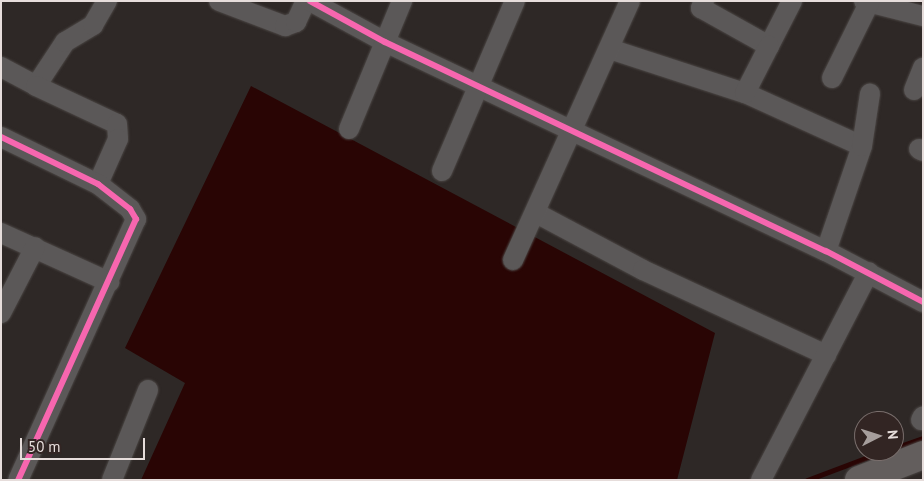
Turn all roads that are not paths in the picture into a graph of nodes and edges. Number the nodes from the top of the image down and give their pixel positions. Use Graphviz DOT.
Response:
graph roads {
  1 [pos="107,1"];
  2 [pos="219,1"];
  3 [pos="306,1"];
  4 [pos="310,1"];
  5 [pos="402,1"];
  6 [pos="515,1"];
  7 [pos="630,1"];
  8 [pos="704,1"];
  9 [pos="792,1"];
  10 [pos="866,2"];
  11 [pos="905,6"];
  12 [pos="923,16"];
  13 [pos="385,42"];
  14 [pos="769,46"];
  15 [pos="610,48"];
  16 [pos="1,68"];
  17 [pos="923,68"];
  18 [pos="832,78"];
  19 [pos="36,86"];
  20 [pos="479,86"];
  21 [pos="914,90"];
  22 [pos="745,93"];
  23 [pos="870,94"];
  24 [pos="349,129"];
  25 [pos="571,131"];
  26 [pos="1,137"];
  27 [pos="862,146"];
  28 [pos="442,172"];
  29 [pos="98,184"];
  30 [pos="536,213"];
  31 [pos="1,233"];
  32 [pos="35,247"];
  33 [pos="826,251"];
  34 [pos="513,260"];
  35 [pos="868,272"];
  36 [pos="109,282"];
  37 [pos="920,294"];
  38 [pos="1,313"];
  39 [pos="826,355"];
  40 [pos="148,390"];
  41 [pos="923,455"];
  42 [pos="18,480"];
  43 [pos="112,480"];
  44 [pos="761,480"];
  45 [pos="859,480"];
  1 -- 19 [label="street"];
  2 -- 3 [label="street"];
  4 -- 13 [label="street"];
  5 -- 13 [label="street"];
  6 -- 20 [label="street"];
  7 -- 15 [label="street"];
  8 -- 14 [label="street"];
  9 -- 14 [label="street"];
  10 -- 11 [label="street"];
  10 -- 18 [label="street"];
  11 -- 12 [label="street"];
  13 -- 20 [label="street"];
  13 -- 24 [label="street"];
  14 -- 22 [label="street"];
  15 -- 22 [label="street"];
  15 -- 25 [label="street"];
  16 -- 19 [label="street"];
  17 -- 21 [label="street"];
  19 -- 29 [label="street"];
  20 -- 25 [label="street"];
  20 -- 28 [label="street"];
  22 -- 27 [label="street"];
  23 -- 27 [label="street"];
  25 -- 30 [label="street"];
  25 -- 33 [label="street"];
  26 -- 29 [label="street"];
  27 -- 33 [label="street"];
  29 -- 36 [label="street"];
  30 -- 34 [label="street"];
  30 -- 39 [label="street"];
  31 -- 32 [label="street"];
  32 -- 36 [label="street"];
  32 -- 38 [label="street"];
  33 -- 35 [label="street"];
  35 -- 37 [label="street"];
  35 -- 39 [label="street"];
  36 -- 42 [label="street"];
  39 -- 44 [label="street"];
  40 -- 43 [label="street"];
  41 -- 45 [label="highway"];
}
